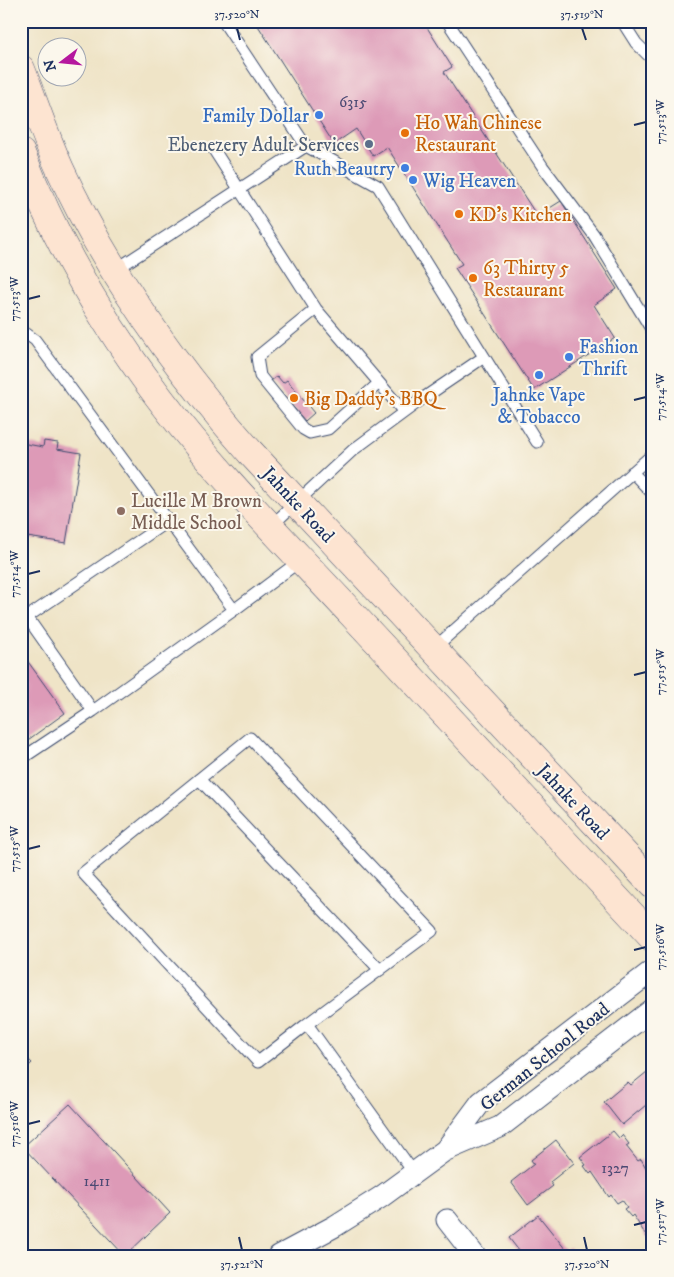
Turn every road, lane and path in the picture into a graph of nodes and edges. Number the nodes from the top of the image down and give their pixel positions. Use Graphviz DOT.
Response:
graph roads {
  1 [pos="223,21"];
  2 [pos="447,21"];
  3 [pos="622,21"];
  4 [pos="653,60"];
  5 [pos="21,69"];
  6 [pos="306,146"];
  7 [pos="214,150"];
  8 [pos="21,153"];
  9 [pos="240,191"];
  10 [pos="115,270"];
  11 [pos="316,309"];
  12 [pos="21,330"];
  13 [pos="653,332"];
  14 [pos="484,357"];
  15 [pos="379,383"];
  16 [pos="404,412"];
  17 [pos="537,442"];
  18 [pos="653,454"];
  19 [pos="632,472"];
  20 [pos="653,494"];
  21 [pos="297,502"];
  22 [pos="168,521"];
  23 [pos="271,526"];
  24 [pos="302,560"];
  25 [pos="234,610"];
  26 [pos="433,649"];
  27 [pos="93,711"];
  28 [pos="21,759"];
  29 [pos="198,780"];
  30 [pos="653,885"];
  31 [pos="653,938"];
  32 [pos="380,970"];
  33 [pos="653,970"];
  34 [pos="653,1009"];
  35 [pos="307,1024"];
  36 [pos="444,1151"];
  37 [pos="414,1173"];
  38 [pos="447,1220"];
  39 [pos="279,1256"];
  40 [pos="474,1256"];
  1 -- 6 [label="lane"];
  2 -- 13 [label="lane"];
  3 -- 4 [label="lane"];
  5 -- 10 [label="main road, Jahnke Road"];
  6 -- 9 [label="lane"];
  6 -- 14 [label="lane"];
  7 -- 9 [label="lane"];
  8 -- 23 [label="main road, Jahnke Road"];
  9 -- 10 [label="lane"];
  9 -- 11 [label="lane"];
  10 -- 21 [label="main road, Jahnke Road"];
  11 -- 15 [label="lane"];
  11 -- 15 [label="lane"];
  12 -- 22 [label="lane"];
  14 -- 16 [label="lane"];
  14 -- 17 [label="lane"];
  15 -- 16 [label="lane"];
  16 -- 21 [label="lane"];
  18 -- 19 [label="lane"];
  19 -- 20 [label="lane"];
  19 -- 26 [label="lane"];
  21 -- 23 [label="lane"];
  21 -- 26 [label="main road, Jahnke Road"];
  22 -- 25 [label="lane"];
  22 -- 27 [label="lane"];
  23 -- 24 [label="main road, Jahnke Road"];
  24 -- 25 [label="lane"];
  24 -- 31 [label="main road, Jahnke Road"];
  25 -- 27 [label="lane"];
  26 -- 30 [label="main road, Jahnke Road"];
  27 -- 28 [label="lane"];
  29 -- 32 [label="lane"];
  29 -- 32 [label="lane"];
  29 -- 35 [label="lane"];
  32 -- 35 [label="lane"];
  33 -- 36 [label="street, German School Road"];
  34 -- 36 [label="street, German School Road"];
  35 -- 37 [label="lane"];
  36 -- 37 [label="street, German School Road"];
  37 -- 39 [label="street, German School Road"];
  38 -- 40 [label="street"];
}
